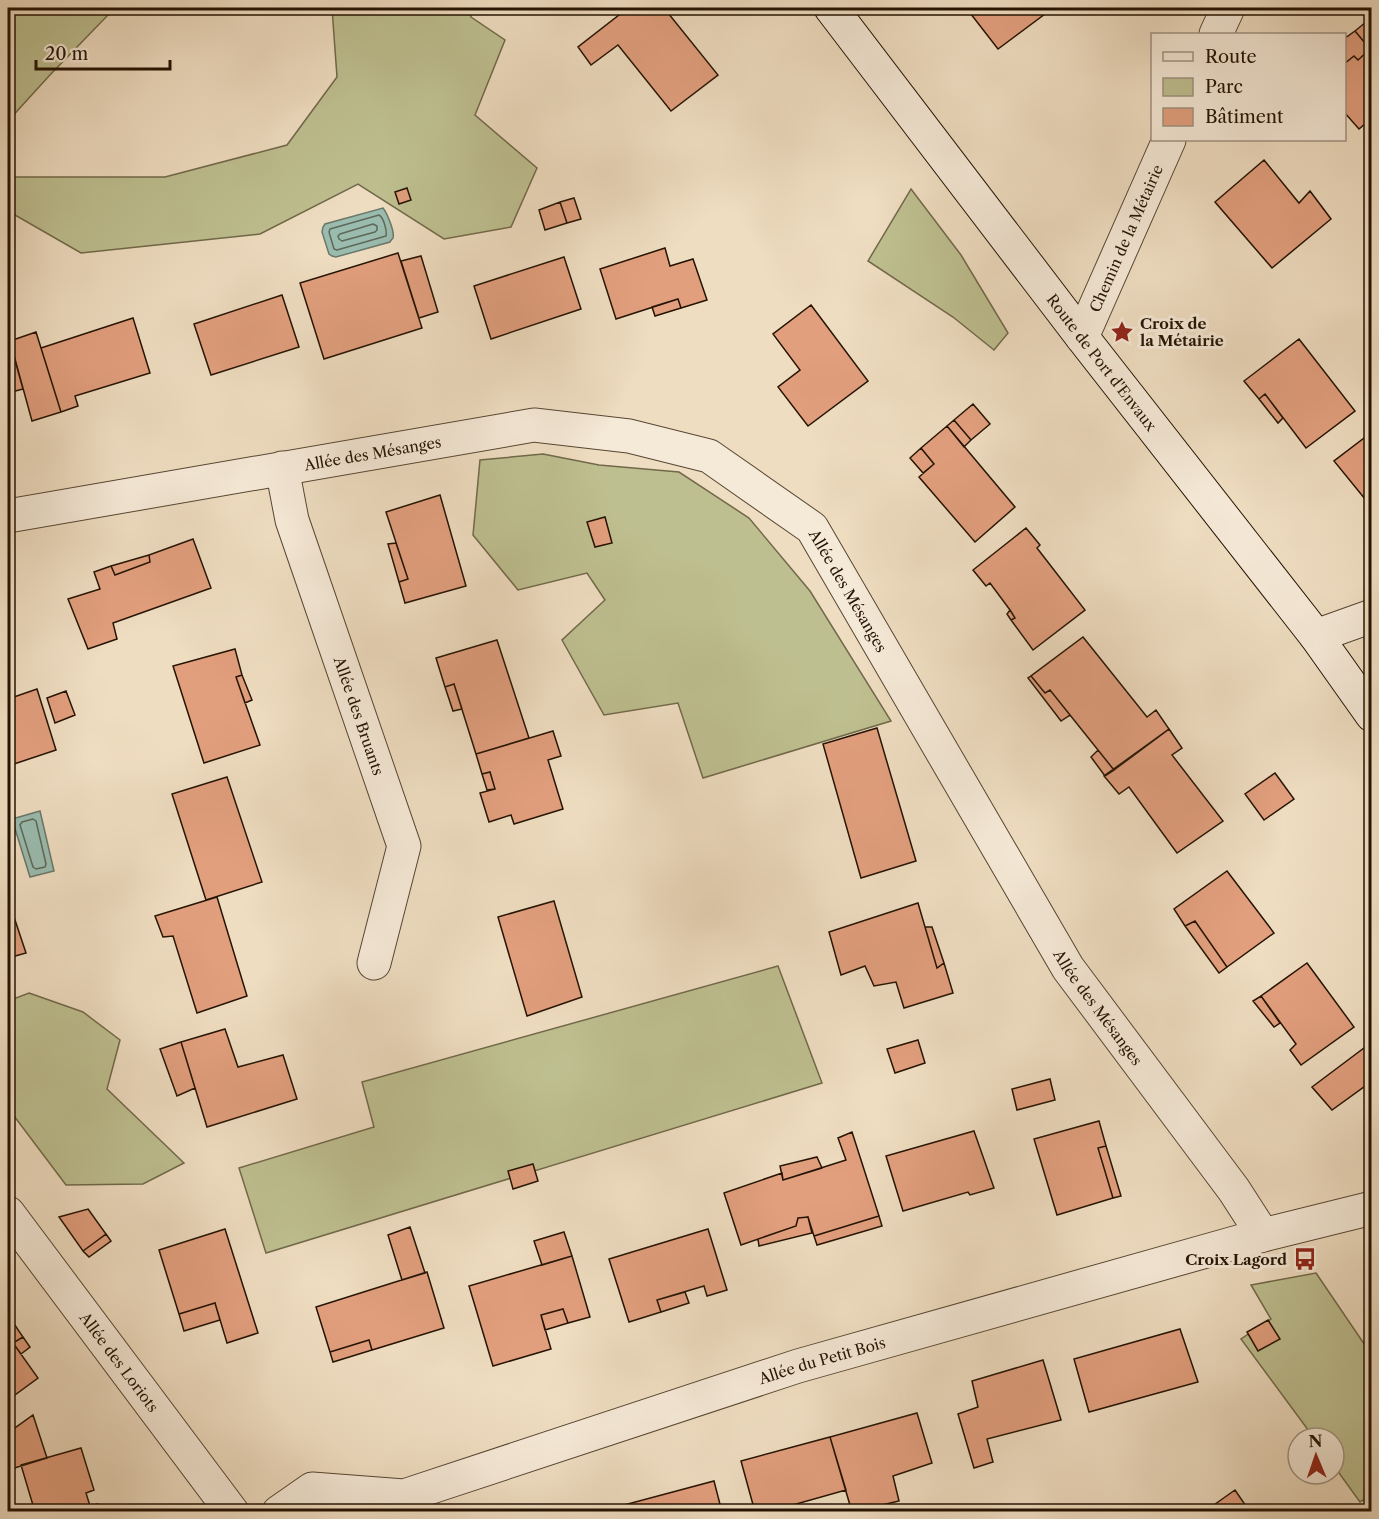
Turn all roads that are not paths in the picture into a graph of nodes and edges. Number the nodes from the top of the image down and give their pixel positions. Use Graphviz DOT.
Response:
graph roads {
  1 [pos="831,8"];
  2 [pos="1228,8"];
  3 [pos="1216,33"];
  4 [pos="1169,141"];
  5 [pos="1082,337"];
  6 [pos="282,468"];
  7 [pos="8,516"];
  8 [pos="1371,616"];
  9 [pos="1316,636"];
  10 [pos="1371,715"];
  11 [pos="374,963"];
  12 [pos="1371,1208"];
  13 [pos="8,1213"];
  14 [pos="1263,1235"];
  15 [pos="232,1512"];
  16 [pos="279,1512"];
  1 -- 5 [label="street, Route de Port d'Envaux"];
  2 -- 3 [label="street"];
  4 -- 5 [label="street, Chemin de la Métairie"];
  5 -- 9 [label="street, Route de Port d'Envaux"];
  6 -- 7 [label="street, Allée des Mésanges"];
  6 -- 11 [label="street, Allée des Bruants"];
  6 -- 14 [label="street, Allée des Mésanges"];
  8 -- 9 [label="street"];
  9 -- 10 [label="street, Route de Port d'Envaux"];
  12 -- 14 [label="street, Allée du Petit Bois"];
  13 -- 15 [label="street, Allée des Loriots"];
  14 -- 16 [label="street, Allée du Petit Bois"];
}
